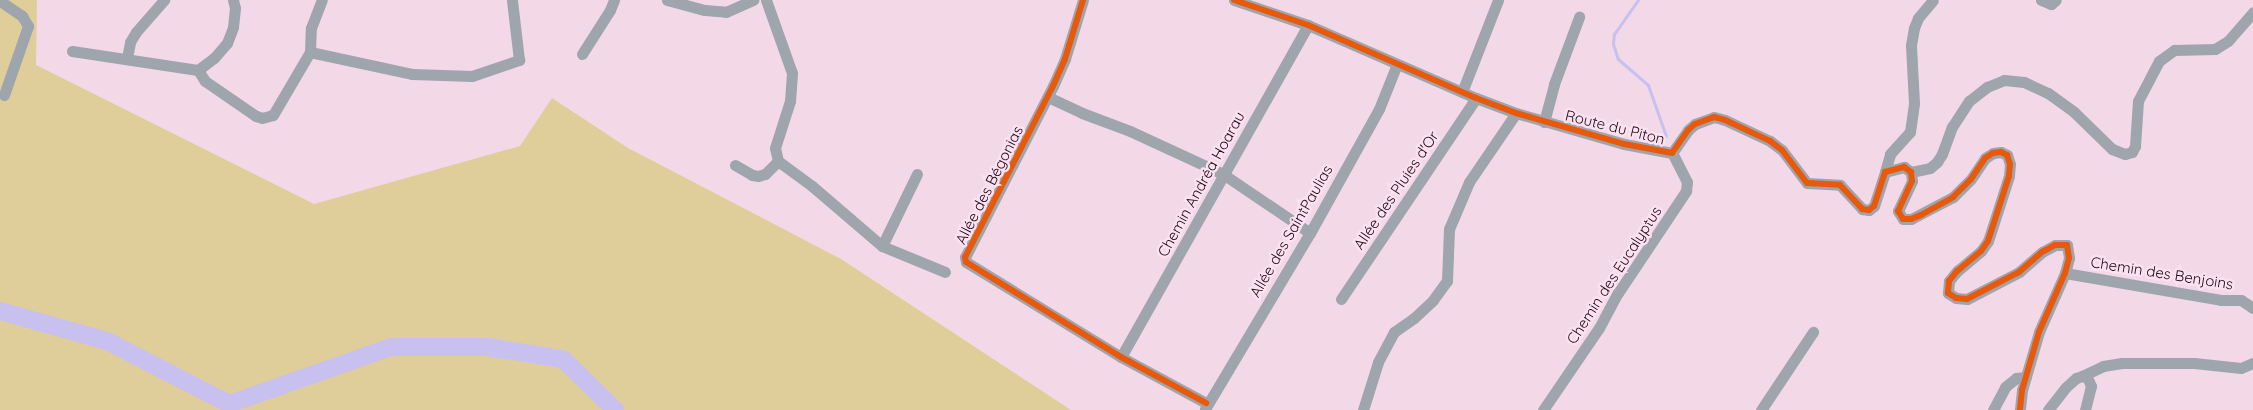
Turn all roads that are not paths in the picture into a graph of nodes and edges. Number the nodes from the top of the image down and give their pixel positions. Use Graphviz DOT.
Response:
graph roads {
  1 [pos="164,0"];
  2 [pos="233,0"];
  3 [pos="322,0"];
  4 [pos="512,0"];
  5 [pos="614,0"];
  6 [pos="667,0"];
  7 [pos="753,0"];
  8 [pos="766,0"];
  9 [pos="1083,0"];
  10 [pos="1234,0"];
  11 [pos="1498,0"];
  12 [pos="1933,0"];
  13 [pos="2041,0"];
  14 [pos="2056,0"];
  15 [pos="3,1"];
  16 [pos="1267,5"];
  17 [pos="2253,12"];
  18 [pos="1579,17"];
  19 [pos="1308,25"];
  20 [pos="72,51"];
  21 [pos="310,52"];
  22 [pos="582,54"];
  23 [pos="127,58"];
  24 [pos="1396,64"];
  25 [pos="198,70"];
  26 [pos="1462,92"];
  27 [pos="4,95"];
  28 [pos="1048,96"];
  29 [pos="1476,98"];
  30 [pos="1516,113"];
  31 [pos="1544,122"];
  32 [pos="1672,153"];
  33 [pos="778,162"];
  34 [pos="735,165"];
  35 [pos="1885,172"];
  36 [pos="1911,172"];
  37 [pos="917,174"];
  38 [pos="1223,174"];
  39 [pos="1310,232"];
  40 [pos="882,246"];
  41 [pos="945,272"];
  42 [pos="2065,273"];
  43 [pos="1341,299"];
  44 [pos="2253,308"];
  45 [pos="1813,332"];
  46 [pos="1121,358"];
  47 [pos="2253,363"];
  48 [pos="2082,376"];
  49 [pos="2026,377"];
  50 [pos="1205,407"];
  51 [pos="1363,410"];
  52 [pos="1543,410"];
  53 [pos="1761,410"];
  54 [pos="1993,410"];
  55 [pos="2020,410"];
  56 [pos="2048,410"];
  57 [pos="2085,410"];
  1 -- 23 [label="street"];
  2 -- 25 [label="street"];
  3 -- 21 [label="street"];
  4 -- 21 [label="street"];
  5 -- 22 [label="street"];
  6 -- 7 [label="street"];
  8 -- 33 [label="street"];
  9 -- 28 [label="street, Allée des Bégonias"];
  10 -- 16 [label="street, Route du Piton"];
  11 -- 26 [label="street"];
  12 -- 35 [label="street"];
  13 -- 14 [label="street"];
  15 -- 27 [label="street"];
  16 -- 19 [label="street, Route du Piton"];
  17 -- 36 [label="street"];
  18 -- 31 [label="street"];
  19 -- 24 [label="street, Route du Piton"];
  19 -- 38 [label="street, Chemin Andréa Hoarau"];
  20 -- 23 [label="street"];
  21 -- 25 [label="street"];
  23 -- 25 [label="street"];
  24 -- 26 [label="street, Route du Piton"];
  24 -- 39 [label="street, Allée des SaintPaulias"];
  26 -- 29 [label="street, Route du Piton"];
  28 -- 38 [label="street"];
  28 -- 46 [label="street, Allée des Bégonias"];
  29 -- 30 [label="street, Route du Piton"];
  29 -- 43 [label="street, Allée des Pluies d'Or"];
  30 -- 31 [label="street, Route du Piton"];
  30 -- 51 [label="street"];
  31 -- 32 [label="street, Route du Piton"];
  32 -- 35 [label="street, Route du Piton"];
  32 -- 52 [label="street, Chemin des Eucalyptus"];
  33 -- 34 [label="street"];
  33 -- 40 [label="street"];
  35 -- 36 [label="street"];
  36 -- 42 [label="street"];
  37 -- 40 [label="street"];
  38 -- 39 [label="street"];
  38 -- 46 [label="street, Chemin Andréa Hoarau"];
  39 -- 50 [label="street, Allée des SaintPaulias"];
  40 -- 41 [label="street"];
  42 -- 44 [label="street, Chemin des Benjoins"];
  42 -- 49 [label="street"];
  45 -- 53 [label="street"];
  46 -- 50 [label="street, Allée des Bégonias"];
  47 -- 48 [label="street"];
  48 -- 56 [label="street"];
  48 -- 57 [label="street"];
  49 -- 54 [label="street"];
  49 -- 55 [label="street"];
}
